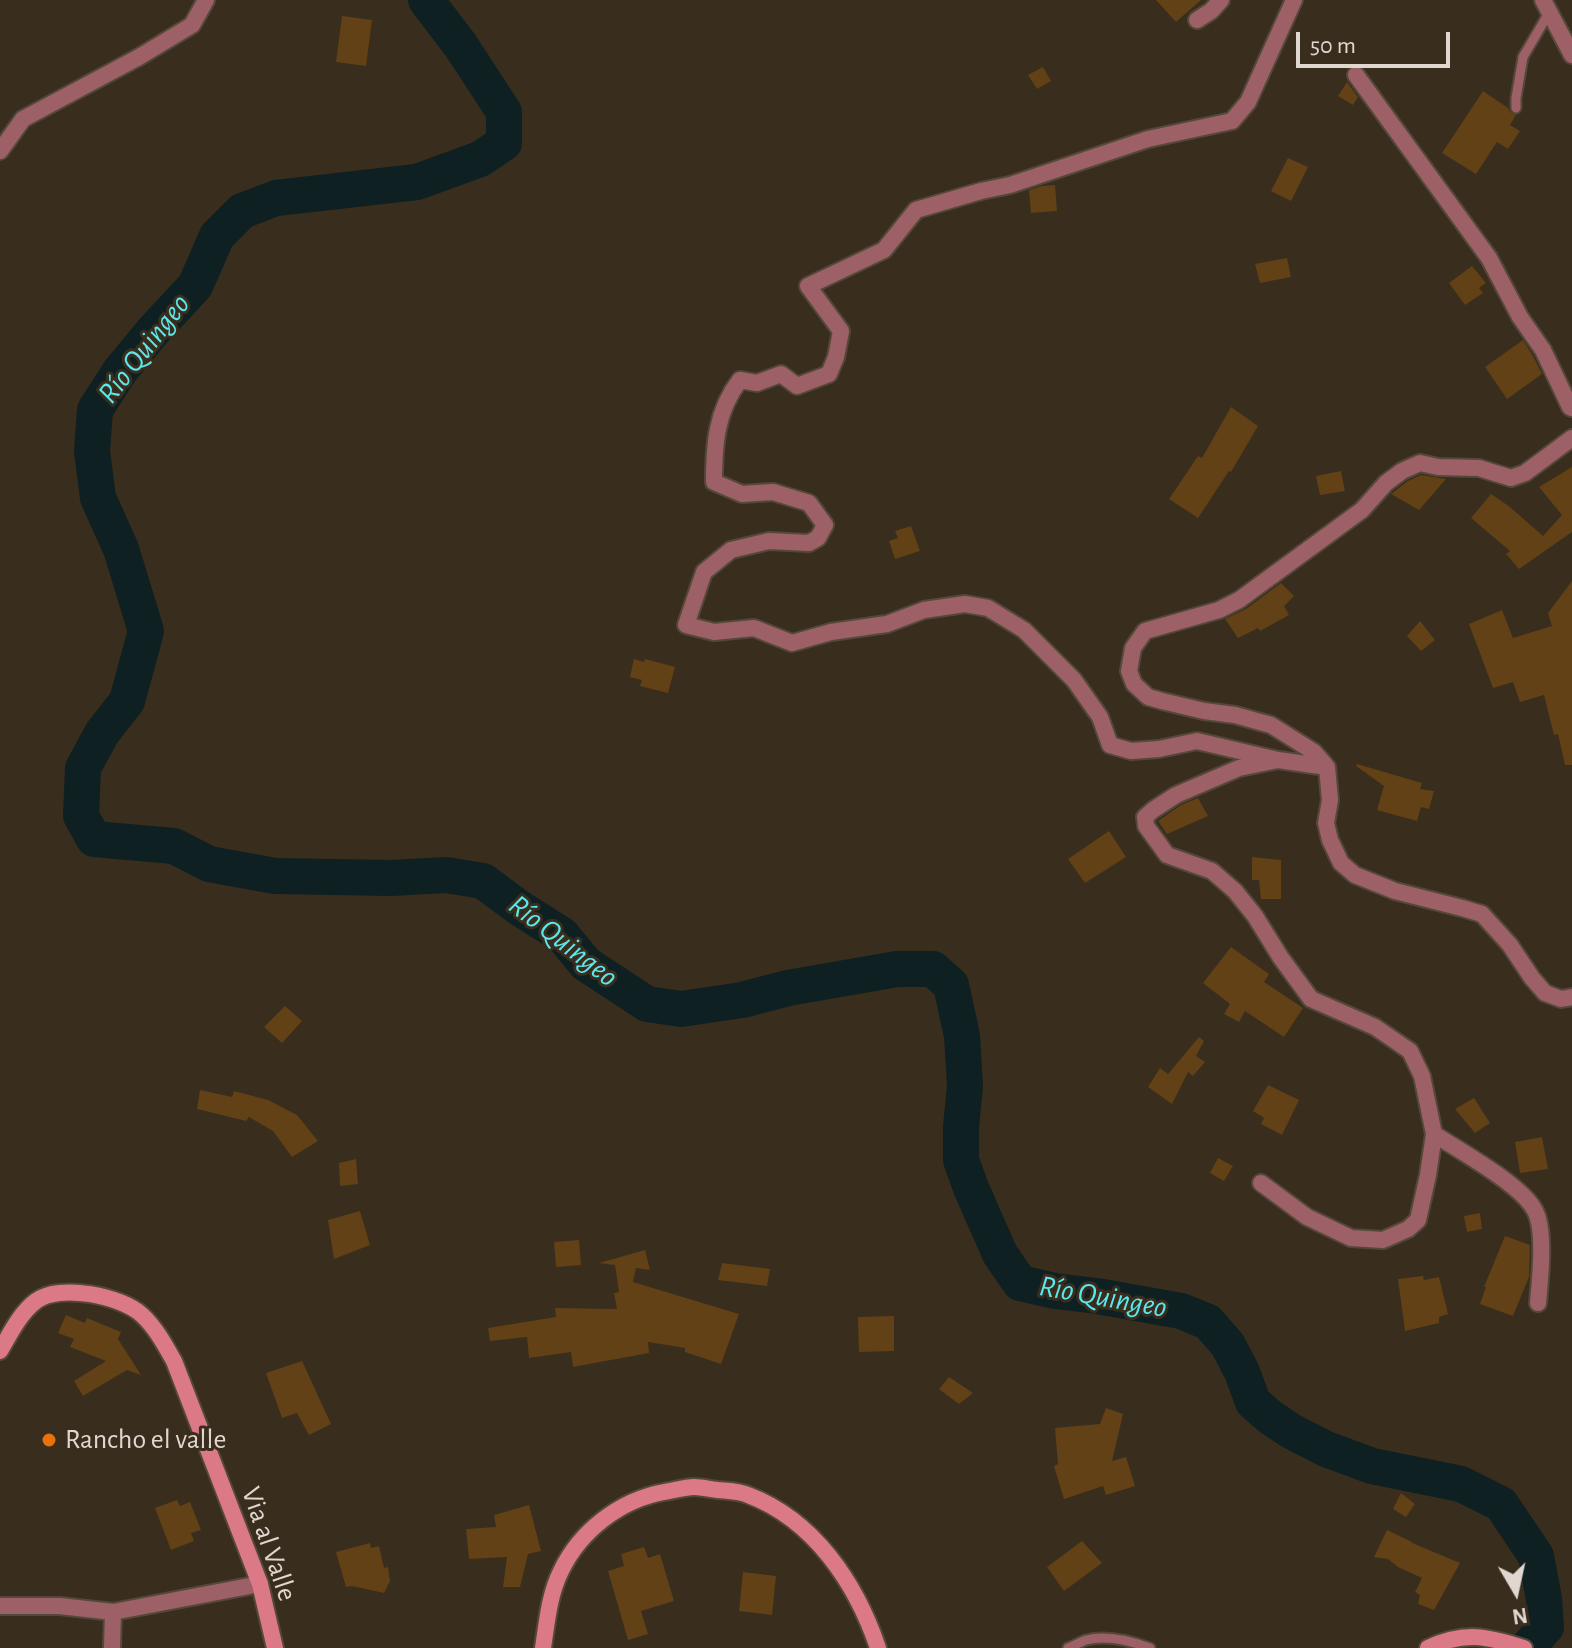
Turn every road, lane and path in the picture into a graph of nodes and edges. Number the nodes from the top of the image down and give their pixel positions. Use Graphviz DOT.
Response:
graph roads {
  1 [pos="206,0"];
  2 [pos="1221,0"];
  3 [pos="1294,0"];
  4 [pos="1547,6"];
  5 [pos="1197,20"];
  6 [pos="1572,55"];
  7 [pos="1356,75"];
  8 [pos="1516,108"];
  9 [pos="0,151"];
  10 [pos="1572,408"];
  11 [pos="1572,438"];
  12 [pos="1278,760"];
  13 [pos="1327,767"];
  14 [pos="1572,997"];
  15 [pos="1434,1134"];
  16 [pos="1261,1183"];
  17 [pos="1538,1303"];
  18 [pos="0,1351"];
  19 [pos="260,1584"];
  20 [pos="0,1606"];
  21 [pos="113,1612"];
  22 [pos="112,1648"];
  23 [pos="275,1648"];
  24 [pos="543,1648"];
  25 [pos="878,1648"];
  26 [pos="1068,1648"];
  27 [pos="1150,1648"];
  28 [pos="1428,1648"];
  29 [pos="1524,1648"];
  1 -- 9 [label="street"];
  2 -- 5 [label="street"];
  3 -- 12 [label="street"];
  4 -- 6 [label="street"];
  4 -- 8 [label="lane"];
  7 -- 10 [label="street"];
  11 -- 13 [label="street"];
  12 -- 13 [label="street"];
  12 -- 15 [label="street"];
  13 -- 14 [label="street"];
  15 -- 16 [label="street"];
  15 -- 17 [label="street"];
  18 -- 19 [label="main road, Via al Valle"];
  19 -- 21 [label="street"];
  19 -- 23 [label="main road, Via al Valle"];
  20 -- 21 [label="street"];
  21 -- 22 [label="street"];
  24 -- 25 [label="main road"];
  26 -- 27 [label="lane"];
  28 -- 29 [label="main road"];
}
